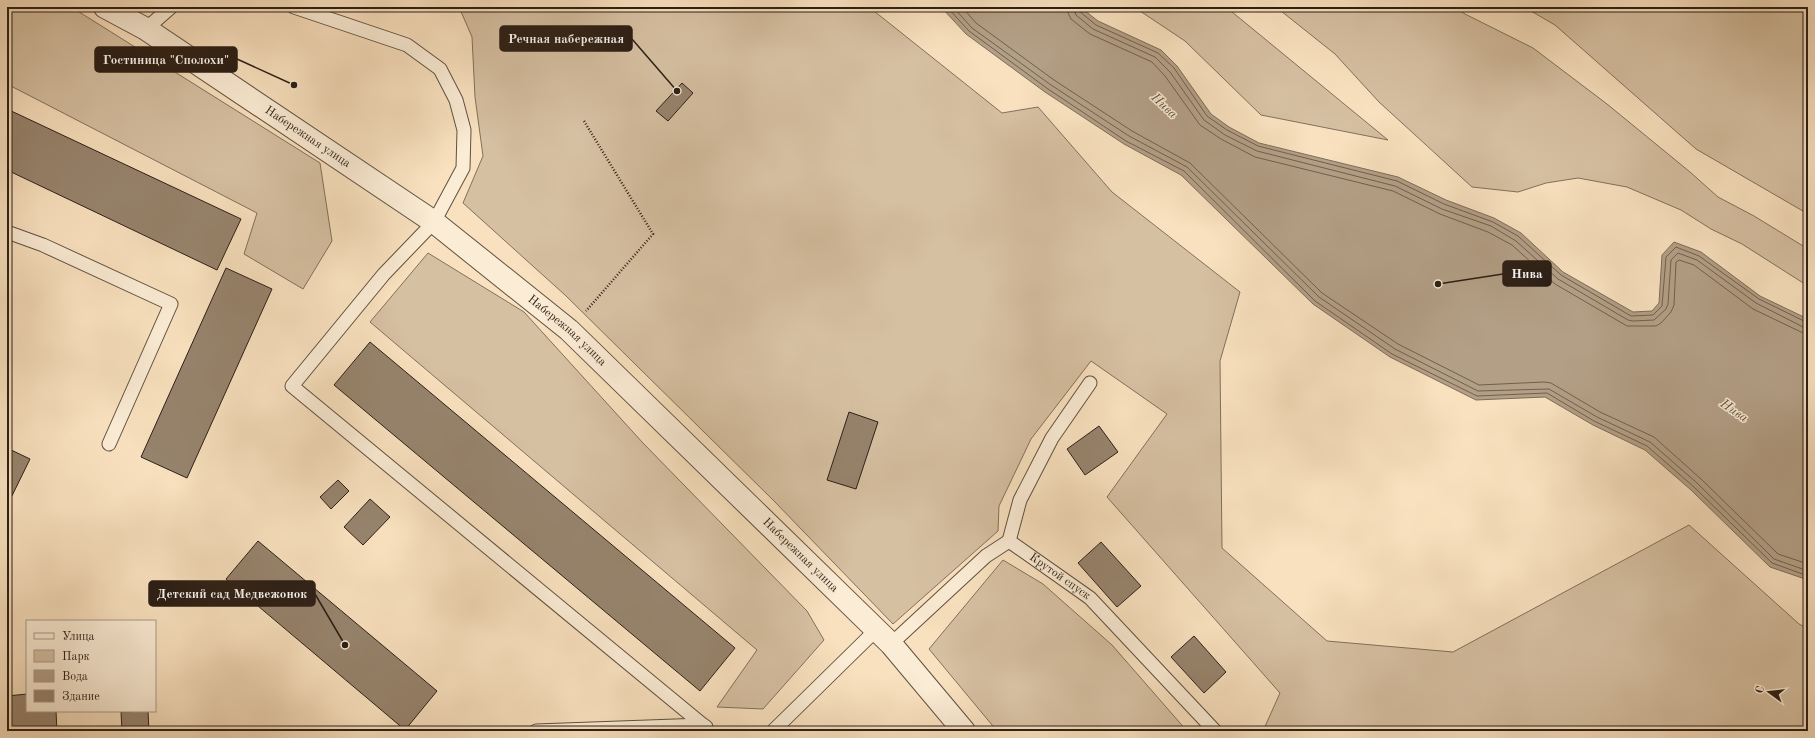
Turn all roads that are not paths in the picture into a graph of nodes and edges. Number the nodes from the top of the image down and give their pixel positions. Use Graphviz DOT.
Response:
graph roads {
  1 [pos="105,7"];
  2 [pos="171,7"];
  3 [pos="294,7"];
  4 [pos="146,29"];
  5 [pos="434,222"];
  6 [pos="7,232"];
  7 [pos="1090,383"];
  8 [pos="109,444"];
  9 [pos="1009,541"];
  10 [pos="883,637"];
  11 [pos="706,728"];
  12 [pos="536,731"];
  13 [pos="774,731"];
  14 [pos="964,731"];
  15 [pos="1215,731"];
  1 -- 4 [label="street, Набережная улица"];
  2 -- 4 [label="lane"];
  3 -- 5 [label="lane"];
  4 -- 5 [label="street, Набережная улица"];
  5 -- 10 [label="street, Набережная улица"];
  5 -- 11 [label="lane"];
  6 -- 8 [label="lane"];
  7 -- 9 [label="lane"];
  9 -- 10 [label="lane"];
  9 -- 15 [label="lane, Крутой спуск"];
  10 -- 13 [label="lane"];
  10 -- 14 [label="street, Набережная улица"];
  11 -- 12 [label="lane"];
}
